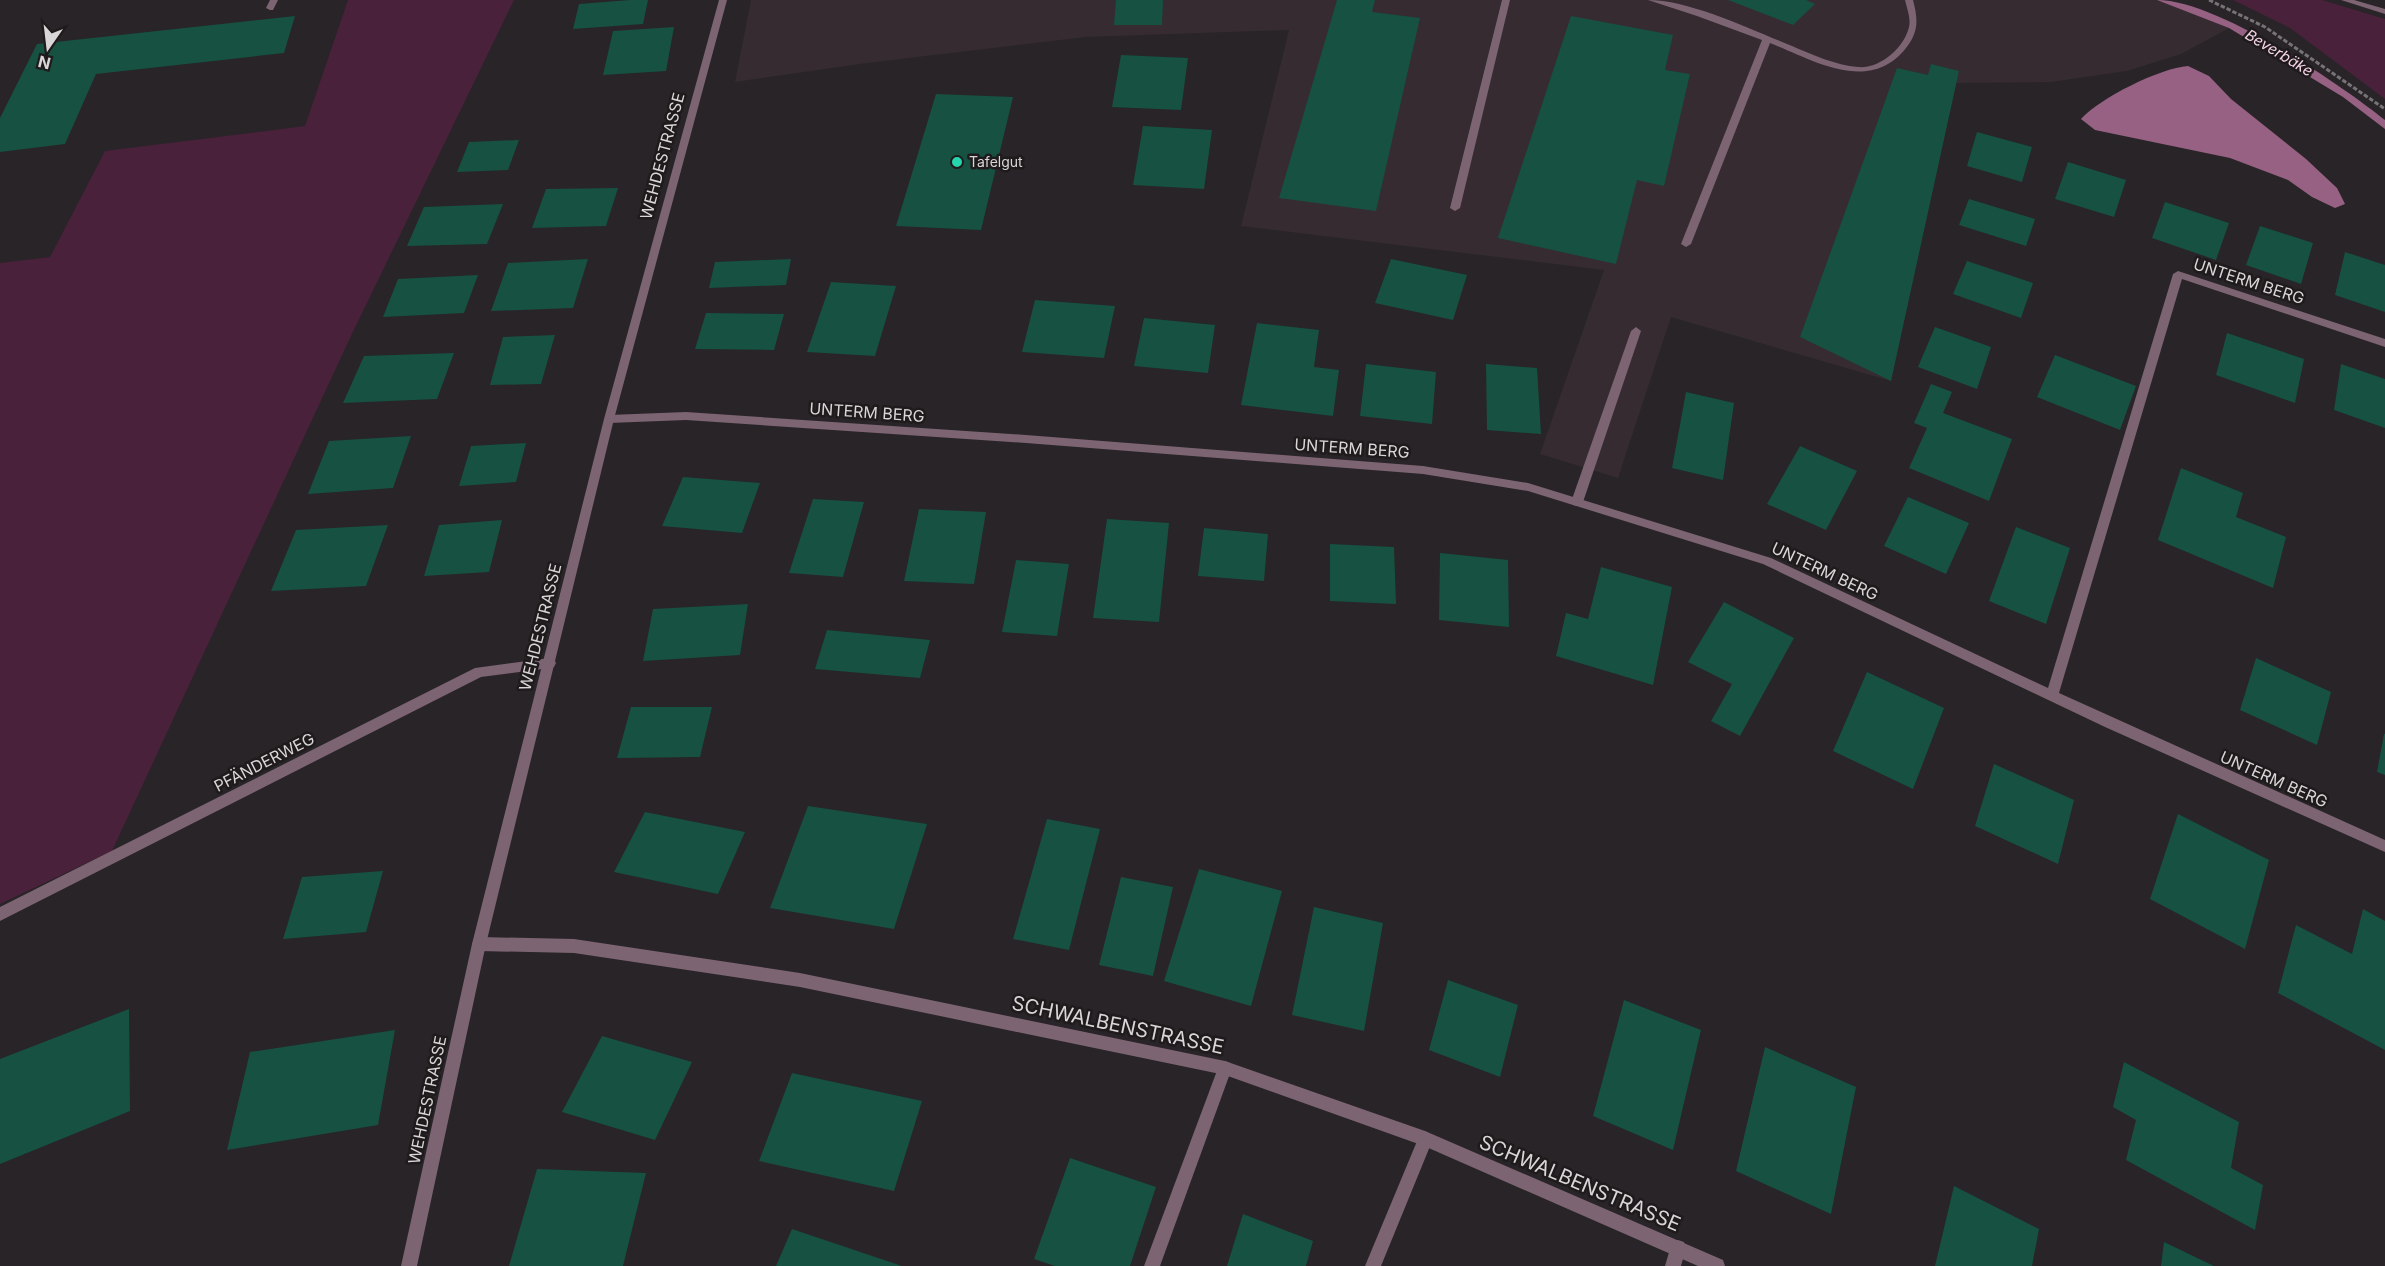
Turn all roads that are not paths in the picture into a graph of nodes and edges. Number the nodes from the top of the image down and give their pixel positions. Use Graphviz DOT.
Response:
graph roads {
  1 [pos="723,0"];
  2 [pos="1506,0"];
  3 [pos="1652,0"];
  4 [pos="1909,0"];
  5 [pos="2345,0"];
  6 [pos="2385,12"];
  7 [pos="1767,39"];
  8 [pos="1455,207"];
  9 [pos="1686,244"];
  10 [pos="1636,331"];
  11 [pos="2385,343"];
  12 [pos="609,419"];
  13 [pos="1577,502"];
  14 [pos="550,663"];
  15 [pos="2052,696"];
  16 [pos="2385,846"];
  17 [pos="0,914"];
  18 [pos="479,944"];
  19 [pos="1225,1068"];
  20 [pos="1425,1139"];
  21 [pos="1678,1248"];
  22 [pos="409,1266"];
  23 [pos="1152,1266"];
  24 [pos="1373,1266"];
  25 [pos="1673,1266"];
  26 [pos="1717,1266"];
  1 -- 12 [label="street, WEHDESTRASSE"];
  2 -- 8 [label="street"];
  3 -- 7 [label="street"];
  4 -- 7 [label="street"];
  5 -- 6 [label="street"];
  7 -- 9 [label="street"];
  10 -- 13 [label="street"];
  11 -- 15 [label="street, UNTERM BERG"];
  12 -- 13 [label="street, UNTERM BERG"];
  12 -- 14 [label="street, WEHDESTRASSE"];
  13 -- 15 [label="street, UNTERM BERG"];
  14 -- 17 [label="street, PFÄNDERWEG"];
  14 -- 18 [label="street, WEHDESTRASSE"];
  15 -- 16 [label="street, UNTERM BERG"];
  18 -- 19 [label="street, SCHWALBENSTRASSE"];
  18 -- 22 [label="street, WEHDESTRASSE"];
  19 -- 20 [label="street, SCHWALBENSTRASSE"];
  19 -- 23 [label="street"];
  20 -- 21 [label="street, SCHWALBENSTRASSE"];
  20 -- 24 [label="street"];
  21 -- 25 [label="street"];
  21 -- 26 [label="street, SCHWALBENSTRASSE"];
}
